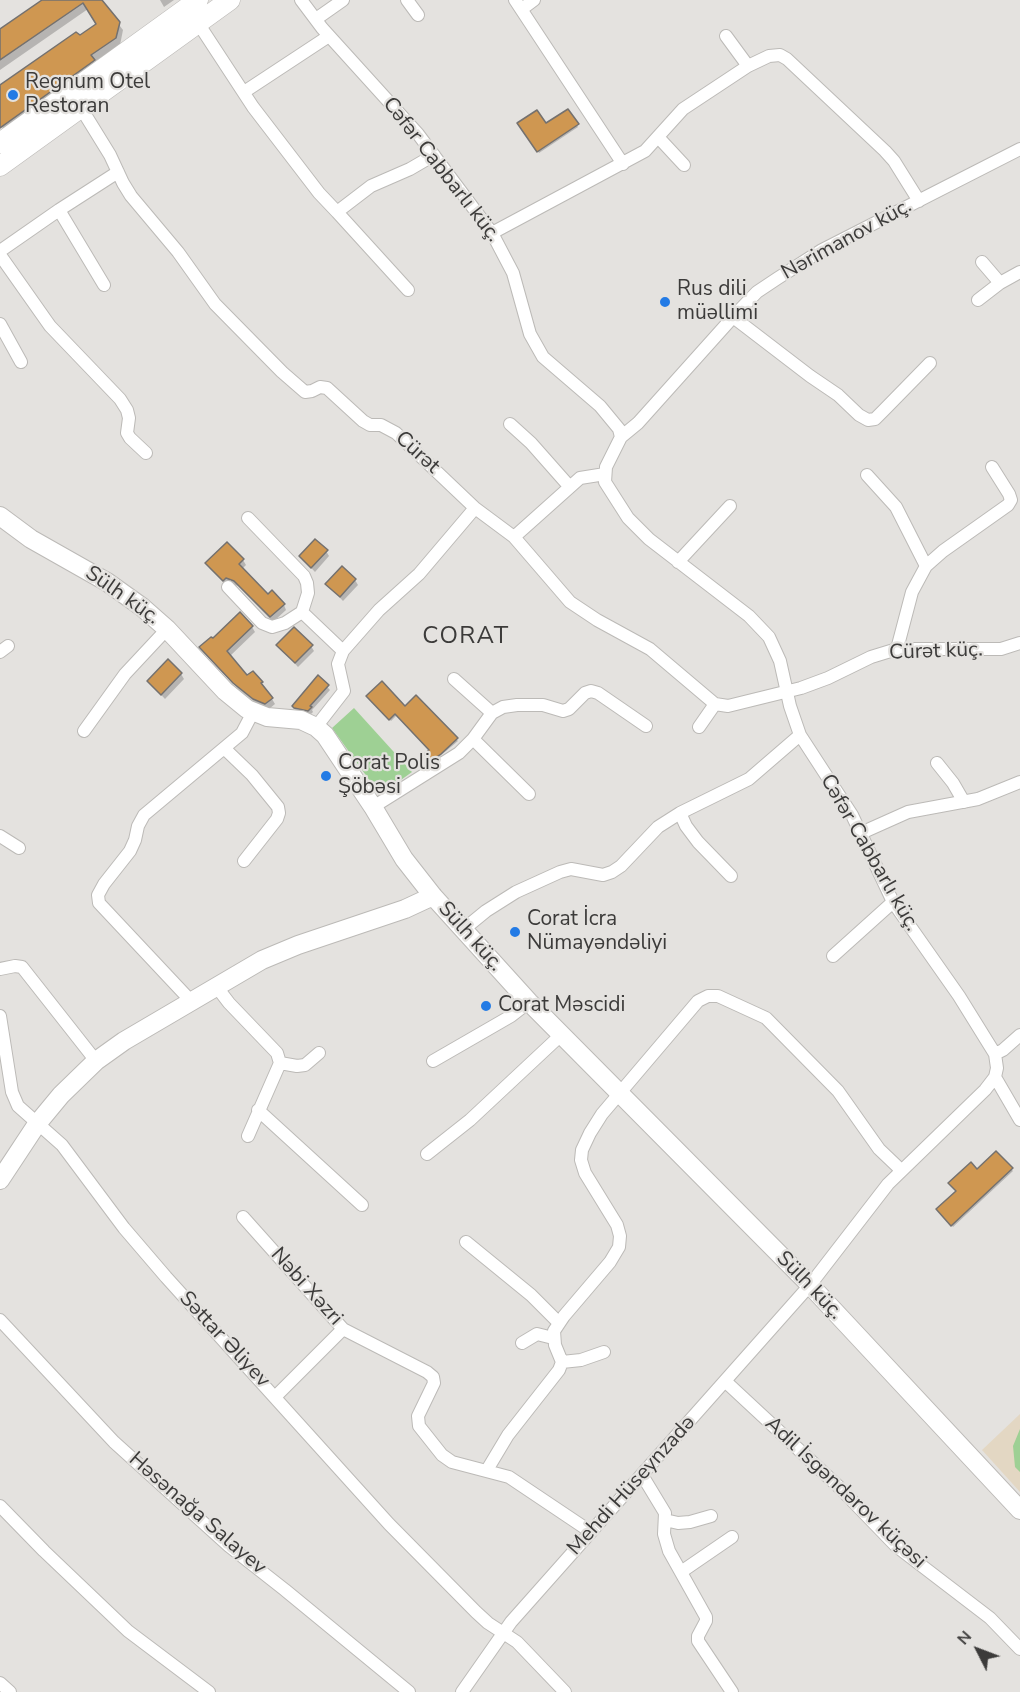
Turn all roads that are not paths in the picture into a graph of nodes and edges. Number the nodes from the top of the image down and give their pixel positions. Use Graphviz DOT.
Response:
graph roads {
  1 [pos="198,0"];
  2 [pos="230,0"];
  3 [pos="301,0"];
  4 [pos="343,0"];
  5 [pos="407,0"];
  6 [pos="534,0"];
  7 [pos="519,4"];
  8 [pos="418,15"];
  9 [pos="316,19"];
  10 [pos="198,23"];
  11 [pos="329,36"];
  12 [pos="726,36"];
  13 [pos="748,66"];
  14 [pos="244,92"];
  15 [pos="81,108"];
  16 [pos="658,137"];
  17 [pos="0,143"];
  18 [pos="1020,149"];
  19 [pos="434,155"];
  20 [pos="623,164"];
  21 [pos="684,165"];
  22 [pos="0,166"];
  23 [pos="118,172"];
  24 [pos="919,201"];
  25 [pos="59,210"];
  26 [pos="337,212"];
  27 [pos="492,233"];
  28 [pos="0,253"];
  29 [pos="982,262"];
  30 [pos="1020,272"];
  31 [pos="1000,283"];
  32 [pos="105,285"];
  33 [pos="408,290"];
  34 [pos="978,300"];
  35 [pos="733,317"];
  36 [pos="0,324"];
  37 [pos="21,362"];
  38 [pos="930,363"];
  39 [pos="510,424"];
  40 [pos="621,437"];
  41 [pos="146,453"];
  42 [pos="992,467"];
  43 [pos="605,474"];
  44 [pos="867,475"];
  45 [pos="569,486"];
  46 [pos="730,506"];
  47 [pos="475,508"];
  48 [pos="0,516"];
  49 [pos="248,518"];
  50 [pos="514,537"];
  51 [pos="678,562"];
  52 [pos="926,566"];
  53 [pos="228,587"];
  54 [pos="302,612"];
  55 [pos="167,629"];
  56 [pos="1020,643"];
  57 [pos="897,649"];
  58 [pos="343,651"];
  59 [pos="454,679"];
  60 [pos="786,692"];
  61 [pos="715,704"];
  62 [pos="253,712"];
  63 [pos="492,714"];
  64 [pos="645,726"];
  65 [pos="316,727"];
  66 [pos="699,727"];
  67 [pos="84,731"];
  68 [pos="800,735"];
  69 [pos="473,739"];
  70 [pos="225,749"];
  71 [pos="938,763"];
  72 [pos="1020,782"];
  73 [pos="529,794"];
  74 [pos="964,802"];
  75 [pos="373,807"];
  76 [pos="680,813"];
  77 [pos="861,833"];
  78 [pos="0,836"];
  79 [pos="19,848"];
  80 [pos="244,861"];
  81 [pos="731,876"];
  82 [pos="433,896"];
  83 [pos="893,902"];
  84 [pos="464,929"];
  85 [pos="833,956"];
  86 [pos="0,969"];
  87 [pos="216,986"];
  88 [pos="191,1001"];
  89 [pos="529,1002"];
  90 [pos="0,1016"];
  91 [pos="561,1035"];
  92 [pos="1020,1035"];
  93 [pos="319,1053"];
  94 [pos="995,1054"];
  95 [pos="96,1061"];
  96 [pos="433,1061"];
  97 [pos="280,1063"];
  98 [pos="996,1077"];
  99 [pos="620,1095"];
  100 [pos="258,1110"];
  101 [pos="1020,1120"];
  102 [pos="37,1124"];
  103 [pos="249,1136"];
  104 [pos="427,1154"];
  105 [pos="901,1170"];
  106 [pos="0,1180"];
  107 [pos="362,1205"];
  108 [pos="243,1218"];
  109 [pos="466,1242"];
  110 [pos="810,1285"];
  111 [pos="0,1320"];
  112 [pos="559,1323"];
  113 [pos="343,1329"];
  114 [pos="553,1338"];
  115 [pos="522,1343"];
  116 [pos="604,1352"];
  117 [pos="562,1362"];
  118 [pos="726,1382"];
  119 [pos="276,1396"];
  120 [pos="487,1470"];
  121 [pos="642,1475"];
  122 [pos="0,1506"];
  123 [pos="1020,1510"];
  124 [pos="711,1516"];
  125 [pos="664,1520"];
  126 [pos="591,1532"];
  127 [pos="732,1537"];
  128 [pos="681,1572"];
  129 [pos="502,1633"];
  130 [pos="1020,1650"];
  131 [pos="0,1683"];
  132 [pos="10,1692"];
  133 [pos="209,1692"];
  134 [pos="409,1692"];
  135 [pos="462,1692"];
  136 [pos="565,1692"];
  137 [pos="732,1692"];
  1 -- 17 [label="main road"];
  2 -- 10 [label="main road"];
  3 -- 9 [label="street, Cəfər Cabbarlı küç."];
  4 -- 9 [label="street"];
  5 -- 8 [label="street"];
  6 -- 7 [label="street"];
  7 -- 20 [label="street"];
  9 -- 11 [label="street, Cəfər Cabbarlı küç."];
  10 -- 14 [label="street"];
  10 -- 15 [label="main road"];
  11 -- 14 [label="street"];
  11 -- 19 [label="street, Cəfər Cabbarlı küç."];
  12 -- 13 [label="street"];
  13 -- 16 [label="street"];
  13 -- 24 [label="street"];
  14 -- 26 [label="street"];
  15 -- 22 [label="main road"];
  15 -- 23 [label="street, Cürət"];
  16 -- 20 [label="street"];
  16 -- 21 [label="street"];
  18 -- 24 [label="street, Nərimanov küç."];
  19 -- 26 [label="street"];
  19 -- 27 [label="street, Cəfər Cabbarlı küç."];
  20 -- 27 [label="street"];
  23 -- 25 [label="street"];
  23 -- 47 [label="street, Cürət"];
  24 -- 35 [label="street, Nərimanov küç."];
  25 -- 28 [label="street"];
  25 -- 32 [label="street"];
  26 -- 33 [label="street"];
  27 -- 40 [label="street, Cəfər Cabbarlı küç."];
  28 -- 41 [label="street"];
  29 -- 31 [label="street"];
  30 -- 31 [label="street"];
  31 -- 34 [label="street"];
  35 -- 38 [label="street"];
  35 -- 40 [label="street, Nərimanov küç."];
  36 -- 37 [label="street"];
  39 -- 45 [label="street"];
  40 -- 43 [label="street"];
  42 -- 52 [label="street"];
  43 -- 45 [label="street"];
  43 -- 51 [label="street, Cəfər Cabbarlı küç."];
  44 -- 52 [label="street"];
  45 -- 50 [label="street"];
  46 -- 51 [label="street"];
  47 -- 50 [label="street, Cürət"];
  47 -- 58 [label="street"];
  48 -- 55 [label="street, Sülh küç."];
  49 -- 54 [label="street"];
  50 -- 61 [label="street, Cürət"];
  51 -- 60 [label="street, Cəfər Cabbarlı küç."];
  52 -- 57 [label="street"];
  53 -- 54 [label="street"];
  54 -- 58 [label="street"];
  55 -- 62 [label="street, Sülh küç."];
  55 -- 67 [label="street"];
  56 -- 57 [label="street, Cürət küç."];
  57 -- 60 [label="street, Cürət küç."];
  58 -- 65 [label="street"];
  59 -- 63 [label="street"];
  60 -- 61 [label="street"];
  60 -- 68 [label="street, Cəfər Cabbarlı küç."];
  61 -- 66 [label="street"];
  62 -- 65 [label="street, Sülh küç."];
  62 -- 70 [label="street"];
  63 -- 64 [label="street"];
  63 -- 69 [label="street"];
  65 -- 75 [label="street, Sülh küç."];
  68 -- 76 [label="street"];
  68 -- 77 [label="street, Cəfər Cabbarlı küç."];
  69 -- 73 [label="street"];
  69 -- 75 [label="street"];
  70 -- 80 [label="street"];
  70 -- 88 [label="street"];
  71 -- 74 [label="street"];
  72 -- 74 [label="street"];
  74 -- 77 [label="street"];
  75 -- 82 [label="street, Sülh küç."];
  76 -- 81 [label="street"];
  76 -- 84 [label="street"];
  77 -- 83 [label="street, Cəfər Cabbarlı küç."];
  78 -- 79 [label="street"];
  82 -- 84 [label="street, Sülh küç."];
  82 -- 87 [label="street"];
  83 -- 85 [label="street"];
  83 -- 94 [label="street, Cəfər Cabbarlı küç."];
  84 -- 89 [label="street, Sülh küç."];
  86 -- 95 [label="street"];
  87 -- 88 [label="street"];
  87 -- 97 [label="street"];
  88 -- 95 [label="street"];
  89 -- 91 [label="street, Sülh küç."];
  89 -- 96 [label="street"];
  90 -- 102 [label="street, Səttar Əliyev"];
  91 -- 99 [label="street, Sülh küç."];
  91 -- 104 [label="street"];
  92 -- 94 [label="street"];
  93 -- 97 [label="street"];
  94 -- 98 [label="street, Cəfər Cabbarlı küç."];
  95 -- 102 [label="street"];
  97 -- 100 [label="street"];
  98 -- 101 [label="street, Cəfər Cabbarlı küç."];
  98 -- 105 [label="street, Mehdi Hüseynzadə"];
  99 -- 105 [label="street"];
  99 -- 110 [label="street, Sülh küç."];
  99 -- 112 [label="street"];
  100 -- 103 [label="street"];
  100 -- 107 [label="street"];
  102 -- 106 [label="street"];
  102 -- 119 [label="street, Səttar Əliyev"];
  105 -- 110 [label="street, Mehdi Hüseynzadə"];
  108 -- 113 [label="street, Nəbi Xəzri"];
  109 -- 112 [label="street"];
  110 -- 118 [label="street, Mehdi Hüseynzadə"];
  110 -- 123 [label="street, Sülh küç."];
  111 -- 134 [label="street, Həsənağa Salayev"];
  112 -- 114 [label="street"];
  113 -- 119 [label="street"];
  113 -- 120 [label="street, Nəbi Xəzri"];
  114 -- 115 [label="street"];
  114 -- 117 [label="street"];
  116 -- 117 [label="street"];
  117 -- 120 [label="street"];
  118 -- 121 [label="street, Mehdi Hüseynzadə"];
  118 -- 130 [label="street, Adil İsgəndərov küçəsi"];
  119 -- 129 [label="street, Səttar Əliyev"];
  120 -- 126 [label="street, Nəbi Xəzri"];
  121 -- 125 [label="street"];
  121 -- 126 [label="street, Mehdi Hüseynzadə"];
  122 -- 133 [label="street"];
  124 -- 125 [label="street"];
  125 -- 128 [label="street"];
  126 -- 129 [label="street, Mehdi Hüseynzadə"];
  127 -- 128 [label="street"];
  128 -- 137 [label="street"];
  129 -- 135 [label="street, Mehdi Hüseynzadə"];
  129 -- 136 [label="street, Səttar Əliyev"];
  131 -- 132 [label="street"];
}
